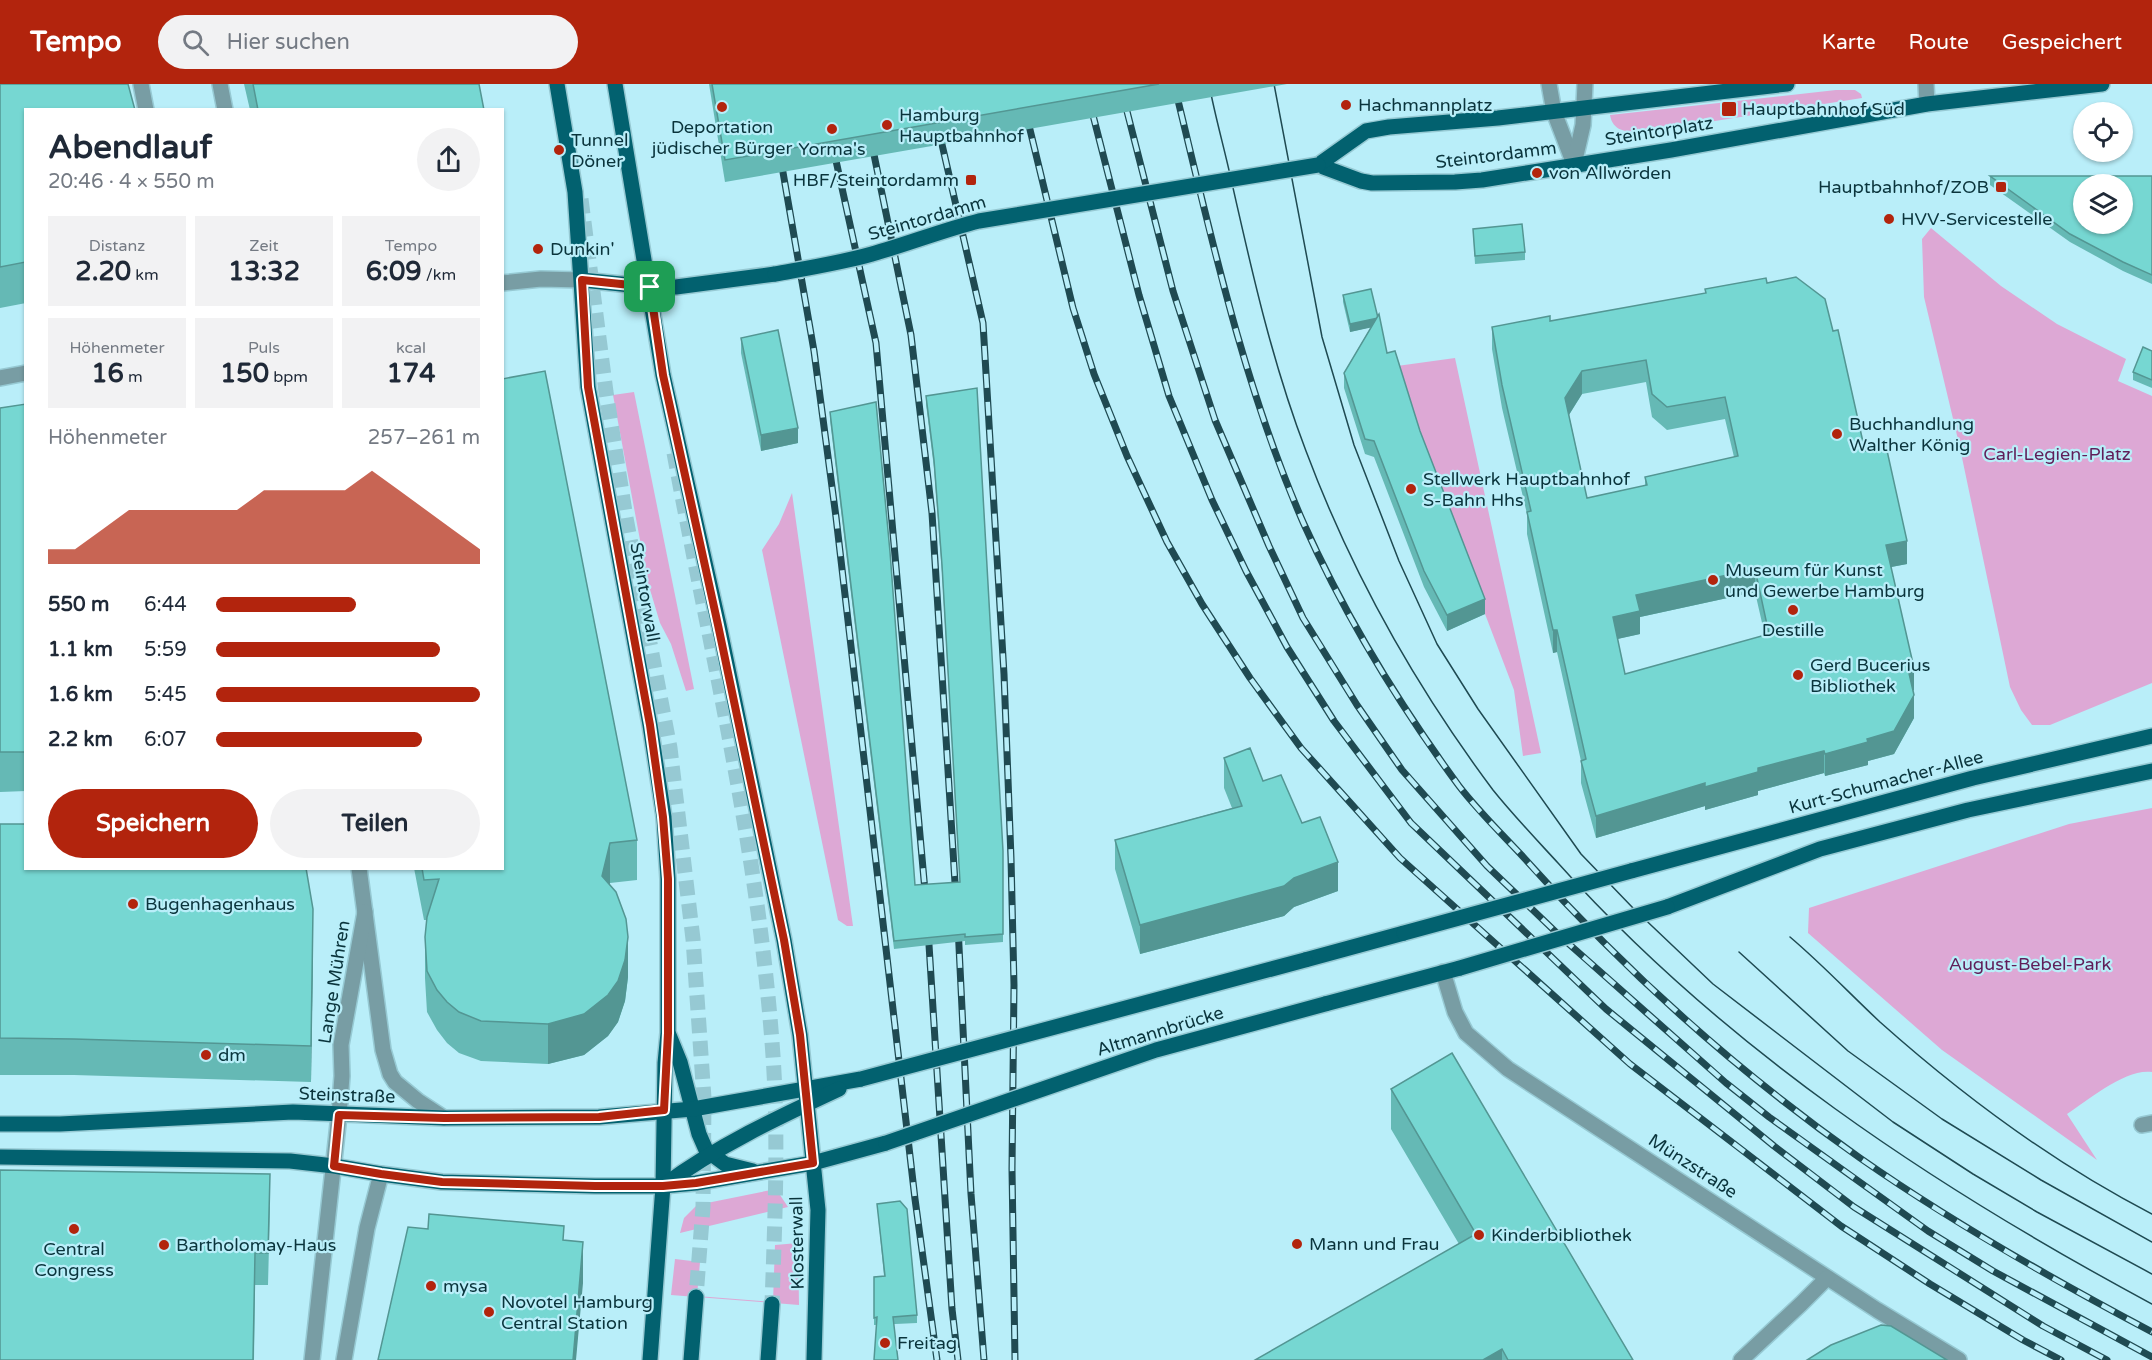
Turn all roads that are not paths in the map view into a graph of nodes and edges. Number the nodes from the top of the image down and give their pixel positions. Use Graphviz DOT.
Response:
graph roads {
  1 [pos="141,84"];
  2 [pos="220,84"];
  3 [pos="557,84"];
  4 [pos="615,84"];
  5 [pos="1549,84"];
  6 [pos="1585,84"];
  7 [pos="1787,84"];
  8 [pos="1926,84"];
  9 [pos="2103,84"];
  10 [pos="1927,104"];
  11 [pos="146,108"];
  12 [pos="225,108"];
  13 [pos="1585,108"];
  14 [pos="1554,112"];
  15 [pos="1574,164"];
  16 [pos="1318,165"];
  17 [pos="582,280"];
  18 [pos="504,283"];
  19 [pos="650,287"];
  20 [pos="24,373"];
  21 [pos="0,378"];
  22 [pos="2152,736"];
  23 [pos="2152,771"];
  24 [pos="359,870"];
  25 [pos="1631,871"];
  26 [pos="365,912"];
  27 [pos="1443,972"];
  28 [pos="668,1033"];
  29 [pos="806,1097"];
  30 [pos="693,1109"];
  31 [pos="664,1110"];
  32 [pos="339,1115"];
  33 [pos="444,1118"];
  34 [pos="0,1124"];
  35 [pos="711,1155"];
  36 [pos="0,1157"];
  37 [pos="813,1163"];
  38 [pos="334,1166"];
  39 [pos="759,1172"];
  40 [pos="381,1174"];
  41 [pos="663,1186"];
  42 [pos="1827,1278"];
  43 [pos="696,1297"];
  44 [pos="772,1304"];
  45 [pos="312,1360"];
  46 [pos="344,1360"];
  47 [pos="650,1360"];
  48 [pos="691,1360"];
  49 [pos="768,1360"];
  50 [pos="814,1360"];
  51 [pos="1741,1360"];
  52 [pos="1959,1360"];
  1 -- 11 [label="street"];
  2 -- 12 [label="street"];
  3 -- 17 [label="main road, Steintorwall"];
  4 -- 19 [label="main road"];
  5 -- 14 [label="street"];
  6 -- 13 [label="street"];
  7 -- 13 [label="main road, Steintorplatz"];
  8 -- 10 [label="street"];
  9 -- 10 [label="main road, Steintorplatz"];
  10 -- 15 [label="main road, Steintorplatz"];
  13 -- 14 [label="main road, Steintorplatz"];
  13 -- 15 [label="street"];
  14 -- 15 [label="street"];
  14 -- 16 [label="main road, Steintordamm"];
  15 -- 16 [label="main road, Steintordamm"];
  16 -- 19 [label="main road, Steintordamm, bridge"];
  17 -- 18 [label="street"];
  17 -- 19 [label="main road, Steintordamm"];
  17 -- 28 [label="main road, Steintorwall"];
  19 -- 29 [label="main road"];
  20 -- 21 [label="street"];
  22 -- 25 [label="main road, Kurt-Schumacher-Allee"];
  23 -- 27 [label="main road, Altmannbrücke, bridge"];
  24 -- 26 [label="street, Lange Mühren"];
  25 -- 29 [label="main road, Altmannbrücke, bridge"];
  26 -- 32 [label="street, Lange Mühren"];
  26 -- 33 [label="street, Lange Mühren"];
  27 -- 37 [label="main road, Altmannbrücke, bridge"];
  27 -- 42 [label="street, Münzstraße"];
  28 -- 30 [label="main road"];
  28 -- 31 [label="main road, Steintorwall"];
  29 -- 30 [label="main road, Altmannbrücke"];
  29 -- 35 [label="main road"];
  29 -- 37 [label="main road, Klosterwall"];
  30 -- 31 [label="main road, Steinstraße"];
  30 -- 35 [label="main road"];
  31 -- 33 [label="main road, Steinstraße"];
  31 -- 41 [label="main road"];
  32 -- 33 [label="main road, Steinstraße"];
  32 -- 34 [label="main road, Steinstraße"];
  32 -- 38 [label="street, Lange Mühren"];
  35 -- 39 [label="main road"];
  35 -- 41 [label="main road"];
  36 -- 38 [label="main road"];
  37 -- 39 [label="main road, Altmannbrücke"];
  37 -- 50 [label="main road, Klosterwall"];
  38 -- 40 [label="main road"];
  38 -- 45 [label="street, Lange Mühren"];
  39 -- 41 [label="main road, Altmannbrücke"];
  40 -- 41 [label="main road"];
  40 -- 46 [label="street"];
  41 -- 47 [label="main road"];
  42 -- 51 [label="street"];
  42 -- 52 [label="street, Münzstraße"];
  43 -- 48 [label="main road"];
  44 -- 49 [label="main road"];
}
